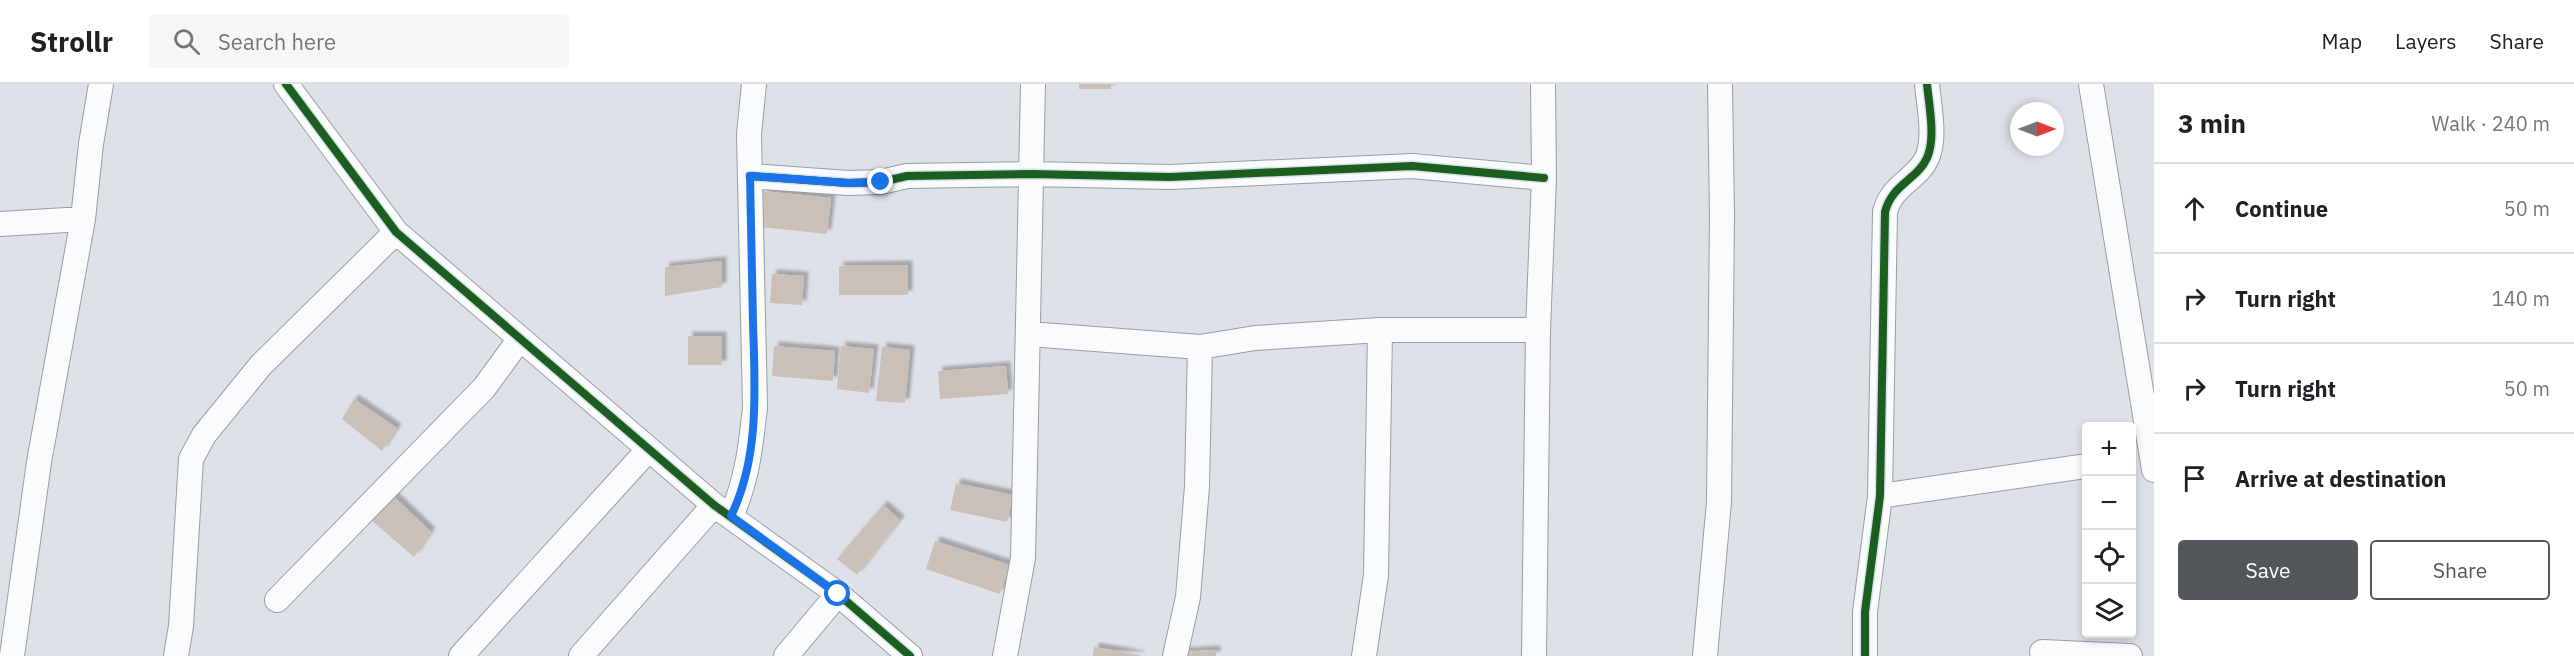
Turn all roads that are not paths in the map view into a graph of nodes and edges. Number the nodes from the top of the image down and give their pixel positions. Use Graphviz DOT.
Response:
graph roads {
  1 [pos="101,84"];
  2 [pos="286,84"];
  3 [pos="754,84"];
  4 [pos="1033,84"];
  5 [pos="1543,84"];
  6 [pos="1720,84"];
  7 [pos="1927,84"];
  8 [pos="2091,84"];
  9 [pos="1031,174"];
  10 [pos="750,176"];
  11 [pos="1544,178"];
  12 [pos="83,219"];
  13 [pos="0,224"];
  14 [pos="396,232"];
  15 [pos="1380,330"];
  16 [pos="1538,330"];
  17 [pos="1029,334"];
  18 [pos="519,340"];
  19 [pos="1200,347"];
  20 [pos="648,450"];
  21 [pos="2146,461"];
  22 [pos="2082,467"];
  23 [pos="1880,496"];
  24 [pos="722,510"];
  25 [pos="838,594"];
  26 [pos="277,600"];
  27 [pos="2042,652"];
  28 [pos="12,656"];
  29 [pos="176,656"];
  30 [pos="461,656"];
  31 [pos="581,656"];
  32 [pos="786,656"];
  33 [pos="910,656"];
  34 [pos="1005,656"];
  35 [pos="1175,656"];
  36 [pos="1364,656"];
  37 [pos="1534,656"];
  38 [pos="1705,656"];
  39 [pos="1864,656"];
  40 [pos="2130,656"];
  1 -- 12 [label="street"];
  2 -- 14 [label="street"];
  3 -- 10 [label="street"];
  4 -- 9 [label="street"];
  5 -- 11 [label="street"];
  6 -- 38 [label="street"];
  7 -- 23 [label="street"];
  8 -- 21 [label="street"];
  9 -- 10 [label="street"];
  9 -- 11 [label="street"];
  9 -- 17 [label="street"];
  10 -- 24 [label="street"];
  11 -- 16 [label="street"];
  12 -- 13 [label="street"];
  12 -- 28 [label="street"];
  14 -- 18 [label="street"];
  14 -- 29 [label="street"];
  15 -- 16 [label="street"];
  15 -- 19 [label="street"];
  15 -- 36 [label="street"];
  16 -- 37 [label="street"];
  17 -- 19 [label="street"];
  17 -- 34 [label="street"];
  18 -- 20 [label="street"];
  18 -- 26 [label="street"];
  19 -- 35 [label="street"];
  20 -- 24 [label="street"];
  20 -- 30 [label="street"];
  22 -- 23 [label="street"];
  23 -- 39 [label="street"];
  24 -- 25 [label="street"];
  24 -- 31 [label="street"];
  25 -- 32 [label="street"];
  25 -- 33 [label="street"];
  27 -- 40 [label="street"];
}
